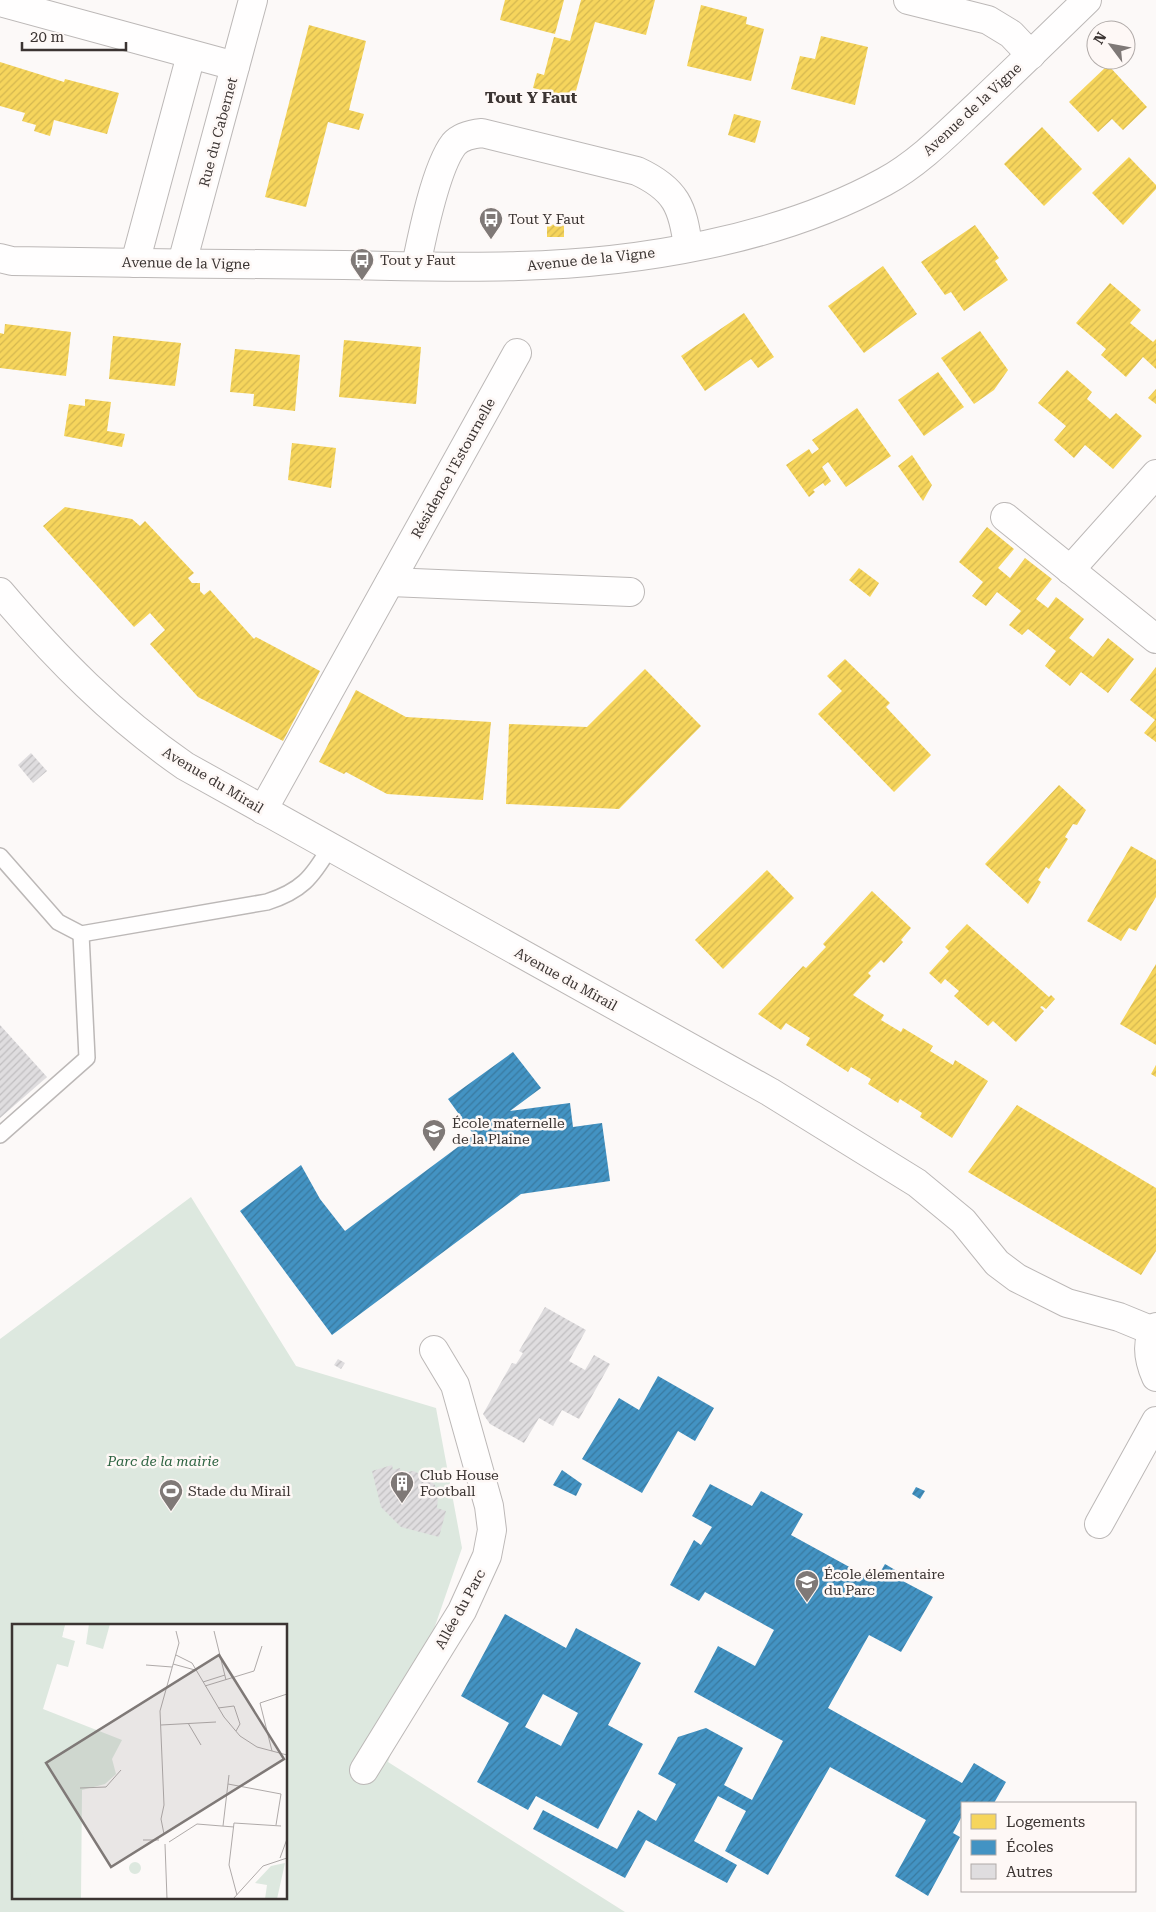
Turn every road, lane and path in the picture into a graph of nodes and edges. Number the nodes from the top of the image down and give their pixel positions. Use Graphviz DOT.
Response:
graph roads {
  1 [pos="253,0"];
  2 [pos="908,0"];
  3 [pos="1087,0"];
  4 [pos="0,2"];
  5 [pos="191,55"];
  6 [pos="1031,55"];
  7 [pos="235,66"];
  8 [pos="688,247"];
  9 [pos="4,262"];
  10 [pos="135,263"];
  11 [pos="182,263"];
  12 [pos="416,266"];
  13 [pos="516,353"];
  14 [pos="1156,474"];
  15 [pos="1005,517"];
  16 [pos="1070,570"];
  17 [pos="390,582"];
  18 [pos="0,592"];
  19 [pos="630,592"];
  20 [pos="1156,639"];
  21 [pos="263,810"];
  22 [pos="330,847"];
  23 [pos="0,856"];
  24 [pos="81,934"];
  25 [pos="0,1135"];
  26 [pos="1155,1329"];
  27 [pos="434,1350"];
  28 [pos="1156,1377"];
  29 [pos="1156,1422"];
  30 [pos="1100,1524"];
  31 [pos="364,1770"];
  1 -- 7 [label="street, Rue du Cabernet"];
  2 -- 6 [label="street"];
  3 -- 6 [label="street, Avenue de la Vigne"];
  4 -- 5 [label="street"];
  5 -- 7 [label="street"];
  5 -- 10 [label="street"];
  6 -- 8 [label="street, Avenue de la Vigne"];
  7 -- 11 [label="street, Rue du Cabernet"];
  8 -- 12 [label="street, Avenue de la Vigne"];
  8 -- 12 [label="street"];
  9 -- 10 [label="street, Avenue de la Vigne"];
  10 -- 11 [label="street, Avenue de la Vigne"];
  11 -- 12 [label="street, Avenue de la Vigne"];
  13 -- 17 [label="street, Résidence l'Estournelle"];
  14 -- 16 [label="street"];
  15 -- 16 [label="street"];
  16 -- 20 [label="street"];
  17 -- 19 [label="street"];
  17 -- 21 [label="street, Résidence l'Estournelle"];
  18 -- 21 [label="street, Avenue du Mirail"];
  21 -- 22 [label="street, Avenue du Mirail"];
  22 -- 24 [label="lane"];
  22 -- 26 [label="street, Avenue du Mirail"];
  23 -- 24 [label="lane"];
  24 -- 25 [label="lane"];
  26 -- 28 [label="street"];
  27 -- 31 [label="street, Allée du Parc"];
  29 -- 30 [label="street"];
}
